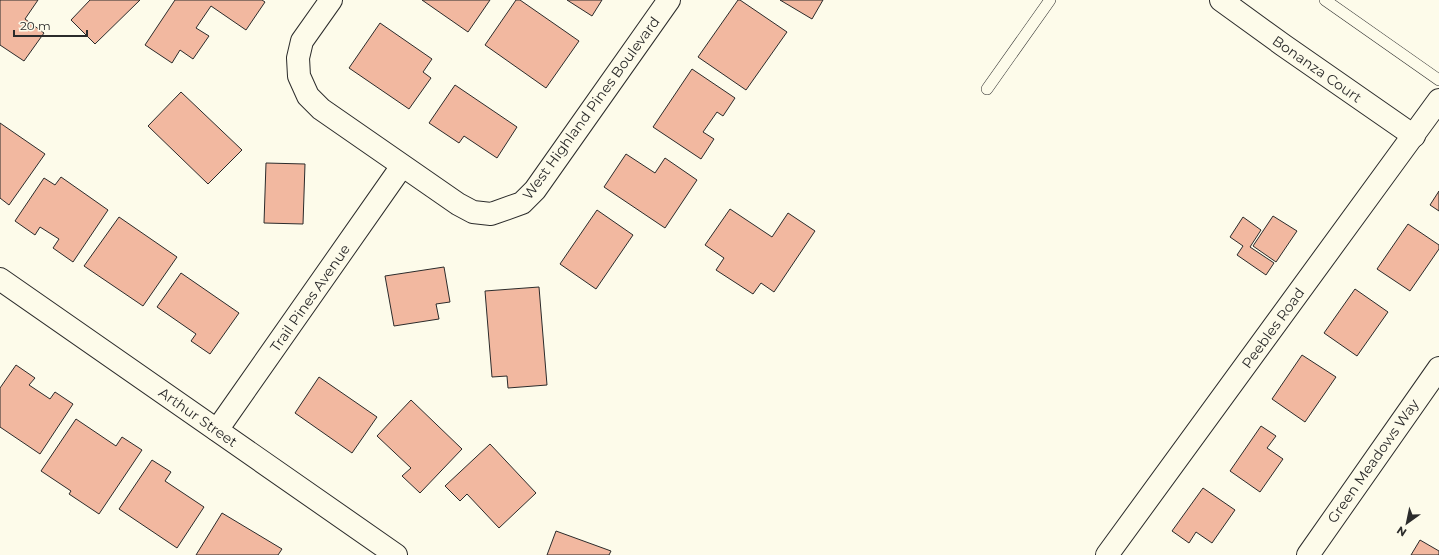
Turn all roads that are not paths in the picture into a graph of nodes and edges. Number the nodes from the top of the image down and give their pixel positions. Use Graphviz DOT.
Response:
graph roads {
  1 [pos="331,0"];
  2 [pos="669,0"];
  3 [pos="1050,0"];
  4 [pos="1220,0"];
  5 [pos="1325,0"];
  6 [pos="1439,80"];
  7 [pos="987,89"];
  8 [pos="1439,100"];
  9 [pos="1414,136"];
  10 [pos="402,166"];
  11 [pos="0,279"];
  12 [pos="1439,368"];
  13 [pos="217,430"];
  14 [pos="396,555"];
  15 [pos="1107,555"];
  16 [pos="1308,555"];
  1 -- 10 [label="street, West Highland Pines Boulevard"];
  2 -- 10 [label="street, West Highland Pines Boulevard"];
  3 -- 7 [label="lane"];
  4 -- 9 [label="street, Bonanza Court"];
  5 -- 6 [label="lane"];
  8 -- 9 [label="street, Peebles Road"];
  9 -- 15 [label="street, Peebles Road"];
  10 -- 13 [label="street, Trail Pines Avenue"];
  11 -- 13 [label="street, Arthur Street"];
  12 -- 16 [label="street, Green Meadows Way"];
  13 -- 14 [label="street, Arthur Street"];
}
